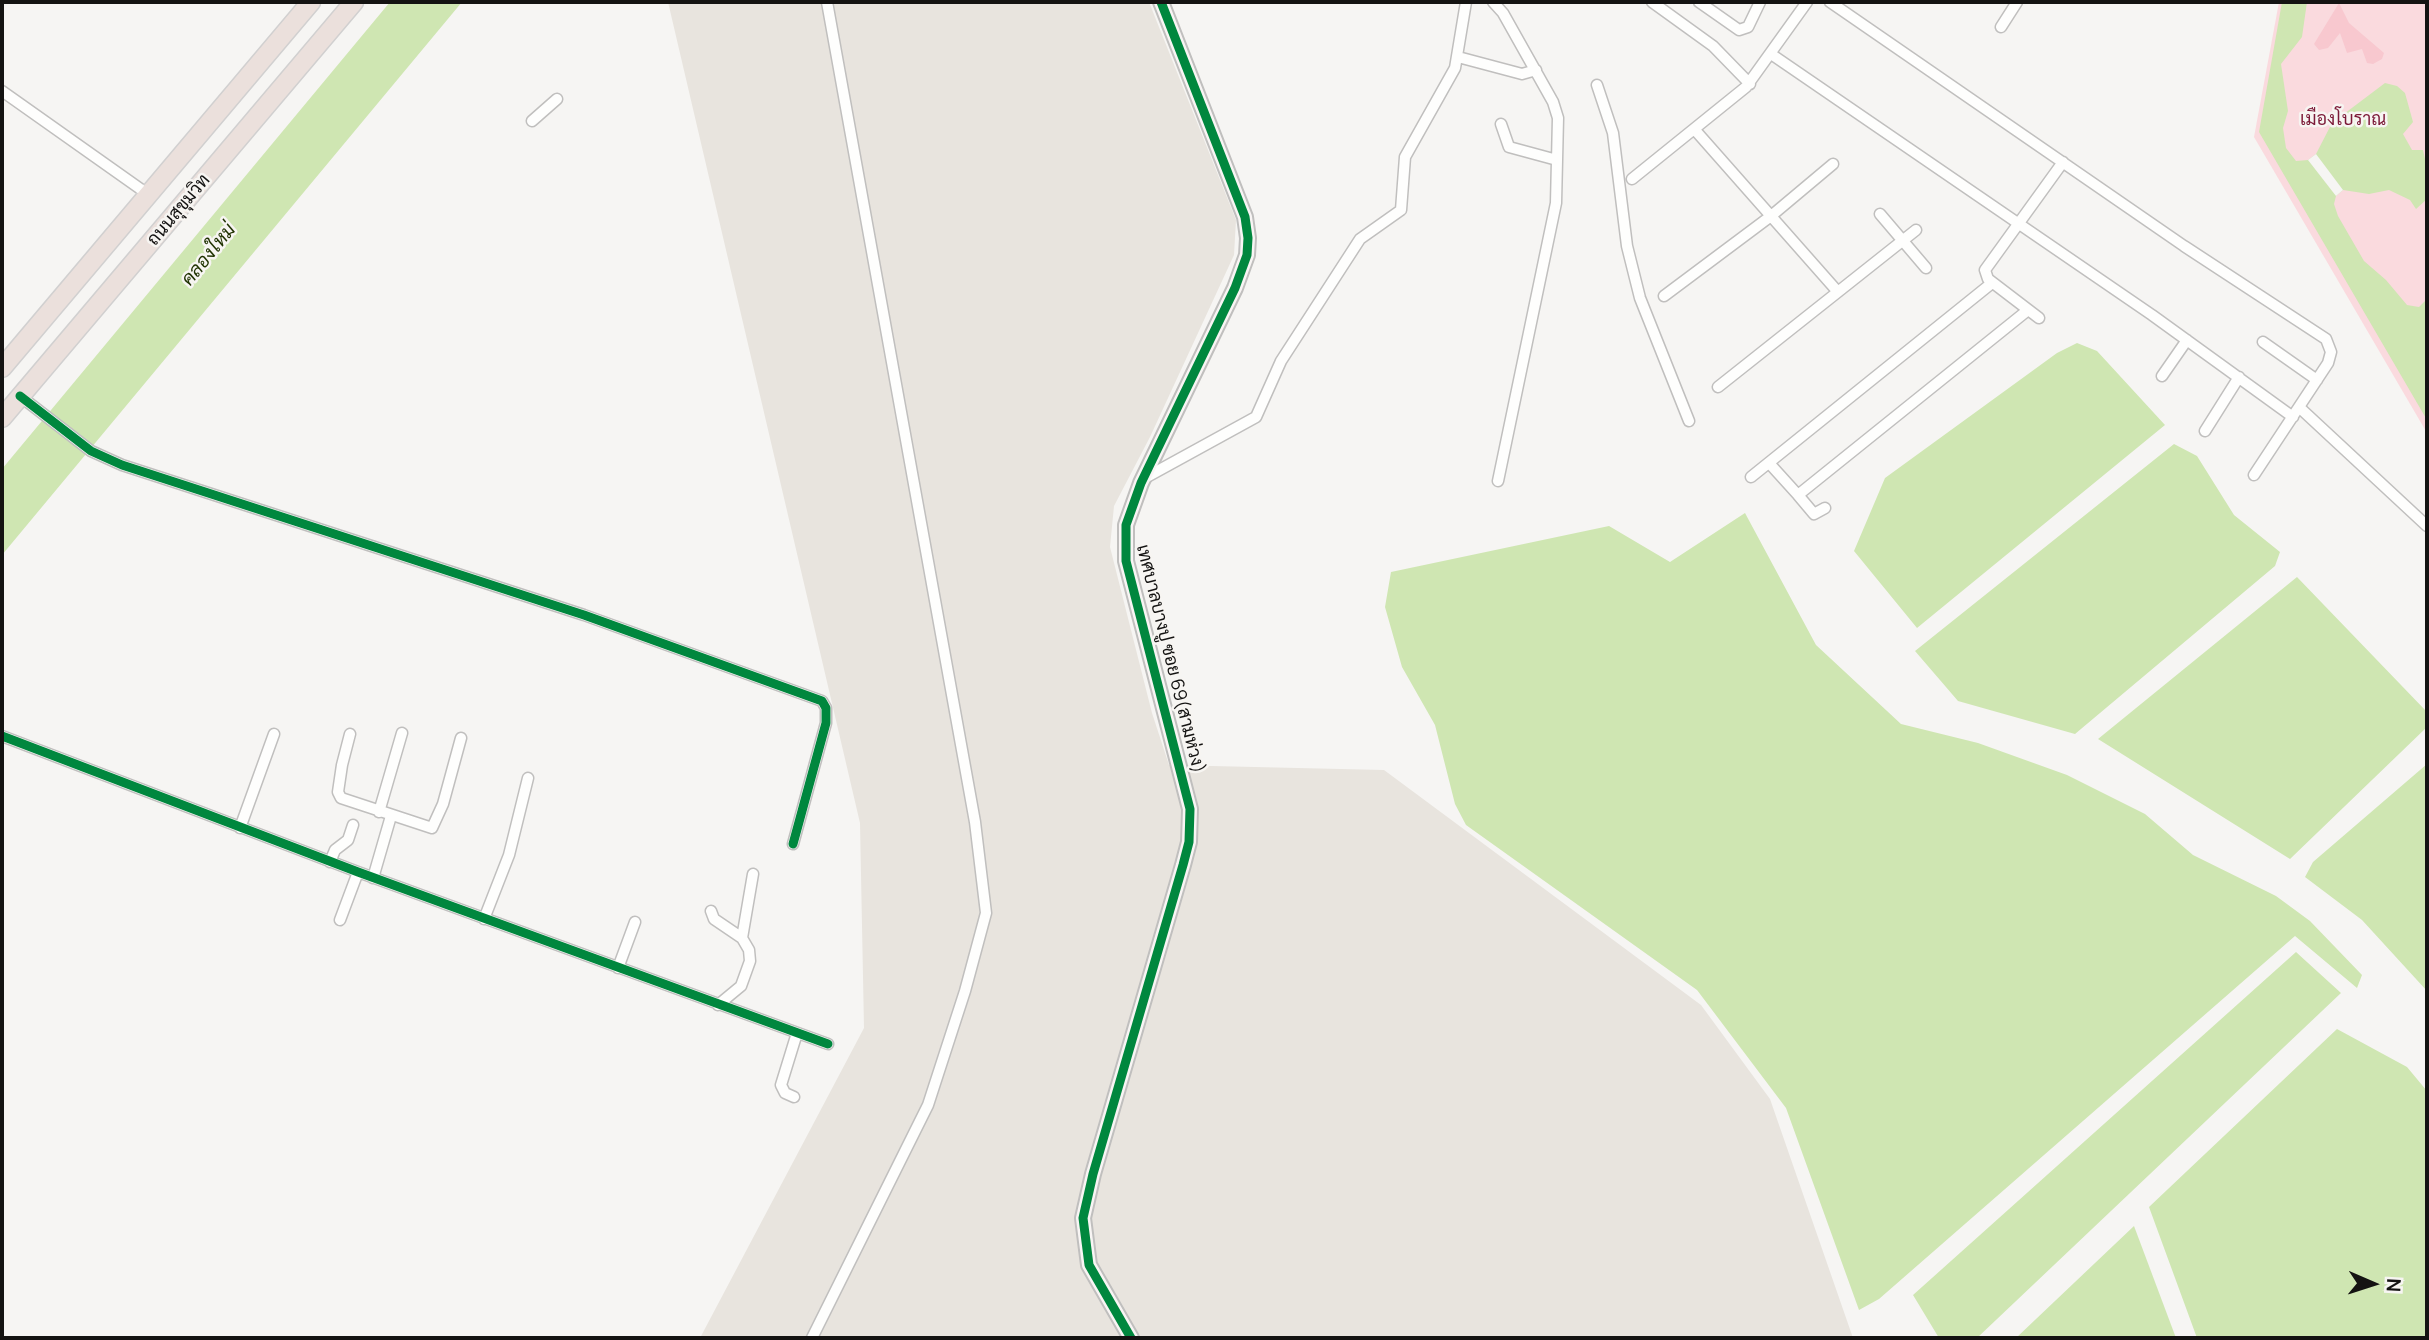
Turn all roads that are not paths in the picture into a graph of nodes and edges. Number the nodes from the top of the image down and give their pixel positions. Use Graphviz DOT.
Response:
graph roads {
  1 [pos="354,2"];
  2 [pos="827,2"];
  3 [pos="1161,2"];
  4 [pos="1466,2"];
  5 [pos="1493,2"];
  6 [pos="1652,2"];
  7 [pos="1699,2"];
  8 [pos="1760,2"];
  9 [pos="1807,2"];
  10 [pos="1830,2"];
  11 [pos="2017,2"];
  12 [pos="307,3"];
  13 [pos="2001,27"];
  14 [pos="1771,54"];
  15 [pos="1458,57"];
  16 [pos="1536,70"];
  17 [pos="1750,84"];
  18 [pos="1597,85"];
  19 [pos="2,91"];
  20 [pos="557,99"];
  21 [pos="532,121"];
  22 [pos="1501,124"];
  23 [pos="1695,130"];
  24 [pos="1557,160"];
  25 [pos="2063,162"];
  26 [pos="1833,164"];
  27 [pos="1632,179"];
  28 [pos="149,195"];
  29 [pos="1880,214"];
  30 [pos="1771,216"];
  31 [pos="2020,224"];
  32 [pos="1916,230"];
  33 [pos="1902,240"];
  34 [pos="1926,268"];
  35 [pos="1992,283"];
  36 [pos="1838,292"];
  37 [pos="1664,296"];
  38 [pos="2028,310"];
  39 [pos="2039,318"];
  40 [pos="2187,341"];
  41 [pos="2263,342"];
  42 [pos="5,360"];
  43 [pos="2162,376"];
  44 [pos="2239,377"];
  45 [pos="2317,380"];
  46 [pos="1718,387"];
  47 [pos="20,396"];
  48 [pos="2300,408"];
  49 [pos="2293,417"];
  50 [pos="2,418"];
  51 [pos="1689,421"];
  52 [pos="2205,431"];
  53 [pos="1769,463"];
  54 [pos="2254,475"];
  55 [pos="1751,477"];
  56 [pos="1142,480"];
  57 [pos="1499,481"];
  58 [pos="1798,495"];
  59 [pos="1825,508"];
  60 [pos="2427,526"];
  61 [pos="402,733"];
  62 [pos="274,734"];
  63 [pos="350,734"];
  64 [pos="2,736"];
  65 [pos="461,738"];
  66 [pos="528,778"];
  67 [pos="379,812"];
  68 [pos="391,816"];
  69 [pos="353,825"];
  70 [pos="240,828"];
  71 [pos="793,844"];
  72 [pos="330,862"];
  73 [pos="358,872"];
  74 [pos="753,874"];
  75 [pos="373,878"];
  76 [pos="711,911"];
  77 [pos="484,919"];
  78 [pos="340,920"];
  79 [pos="635,922"];
  80 [pos="742,938"];
  81 [pos="618,968"];
  82 [pos="718,1005"];
  83 [pos="797,1033"];
  84 [pos="828,1044"];
  85 [pos="794,1097"];
  86 [pos="812,1338"];
  87 [pos="1131,1338"];
  1 -- 47 [label="highway, ถนนสุขุมวิท"];
  2 -- 86 [label="street"];
  3 -- 56 [label="street, เทศบาลบางปู ซอย 69(สามห่วง)"];
  4 -- 15 [label="street"];
  5 -- 16 [label="street"];
  6 -- 17 [label="street"];
  7 -- 8 [label="street"];
  9 -- 14 [label="street"];
  10 -- 25 [label="street"];
  11 -- 13 [label="street"];
  12 -- 28 [label="highway, ถนนสุขุมวิท"];
  14 -- 17 [label="street"];
  14 -- 31 [label="street"];
  15 -- 16 [label="street"];
  15 -- 56 [label="street"];
  16 -- 24 [label="street"];
  17 -- 23 [label="street"];
  18 -- 51 [label="street"];
  19 -- 28 [label="street"];
  20 -- 21 [label="street"];
  22 -- 24 [label="street"];
  23 -- 27 [label="street"];
  23 -- 30 [label="street"];
  24 -- 57 [label="street"];
  25 -- 31 [label="street"];
  25 -- 45 [label="street"];
  26 -- 30 [label="street"];
  28 -- 42 [label="highway, ถนนสุขุมวิท"];
  29 -- 33 [label="street"];
  30 -- 36 [label="street"];
  30 -- 37 [label="street"];
  31 -- 35 [label="street"];
  31 -- 40 [label="street"];
  32 -- 33 [label="street"];
  33 -- 34 [label="street"];
  33 -- 36 [label="street"];
  35 -- 38 [label="street"];
  35 -- 53 [label="street"];
  36 -- 46 [label="street"];
  38 -- 39 [label="street"];
  38 -- 58 [label="street"];
  40 -- 43 [label="street"];
  40 -- 44 [label="street"];
  41 -- 45 [label="street"];
  44 -- 49 [label="street"];
  44 -- 52 [label="street"];
  45 -- 48 [label="street"];
  47 -- 50 [label="highway, ถนนสุขุมวิท"];
  47 -- 71 [label="street"];
  48 -- 49 [label="street"];
  48 -- 60 [label="street"];
  49 -- 54 [label="street"];
  53 -- 55 [label="street"];
  53 -- 58 [label="street"];
  56 -- 87 [label="street, เทศบาลบางปู ซอย 69(สามห่วง)"];
  58 -- 59 [label="street"];
  61 -- 67 [label="street"];
  62 -- 70 [label="street"];
  63 -- 67 [label="street"];
  64 -- 70 [label="street"];
  65 -- 68 [label="street"];
  66 -- 77 [label="street"];
  67 -- 68 [label="street"];
  68 -- 75 [label="street"];
  69 -- 72 [label="street"];
  70 -- 72 [label="street"];
  72 -- 73 [label="street"];
  73 -- 75 [label="street"];
  73 -- 78 [label="street"];
  74 -- 80 [label="street"];
  75 -- 77 [label="street"];
  76 -- 80 [label="street"];
  77 -- 81 [label="street"];
  79 -- 81 [label="street"];
  80 -- 82 [label="street"];
  81 -- 82 [label="street"];
  82 -- 83 [label="street"];
  83 -- 84 [label="street"];
  83 -- 85 [label="street"];
}
